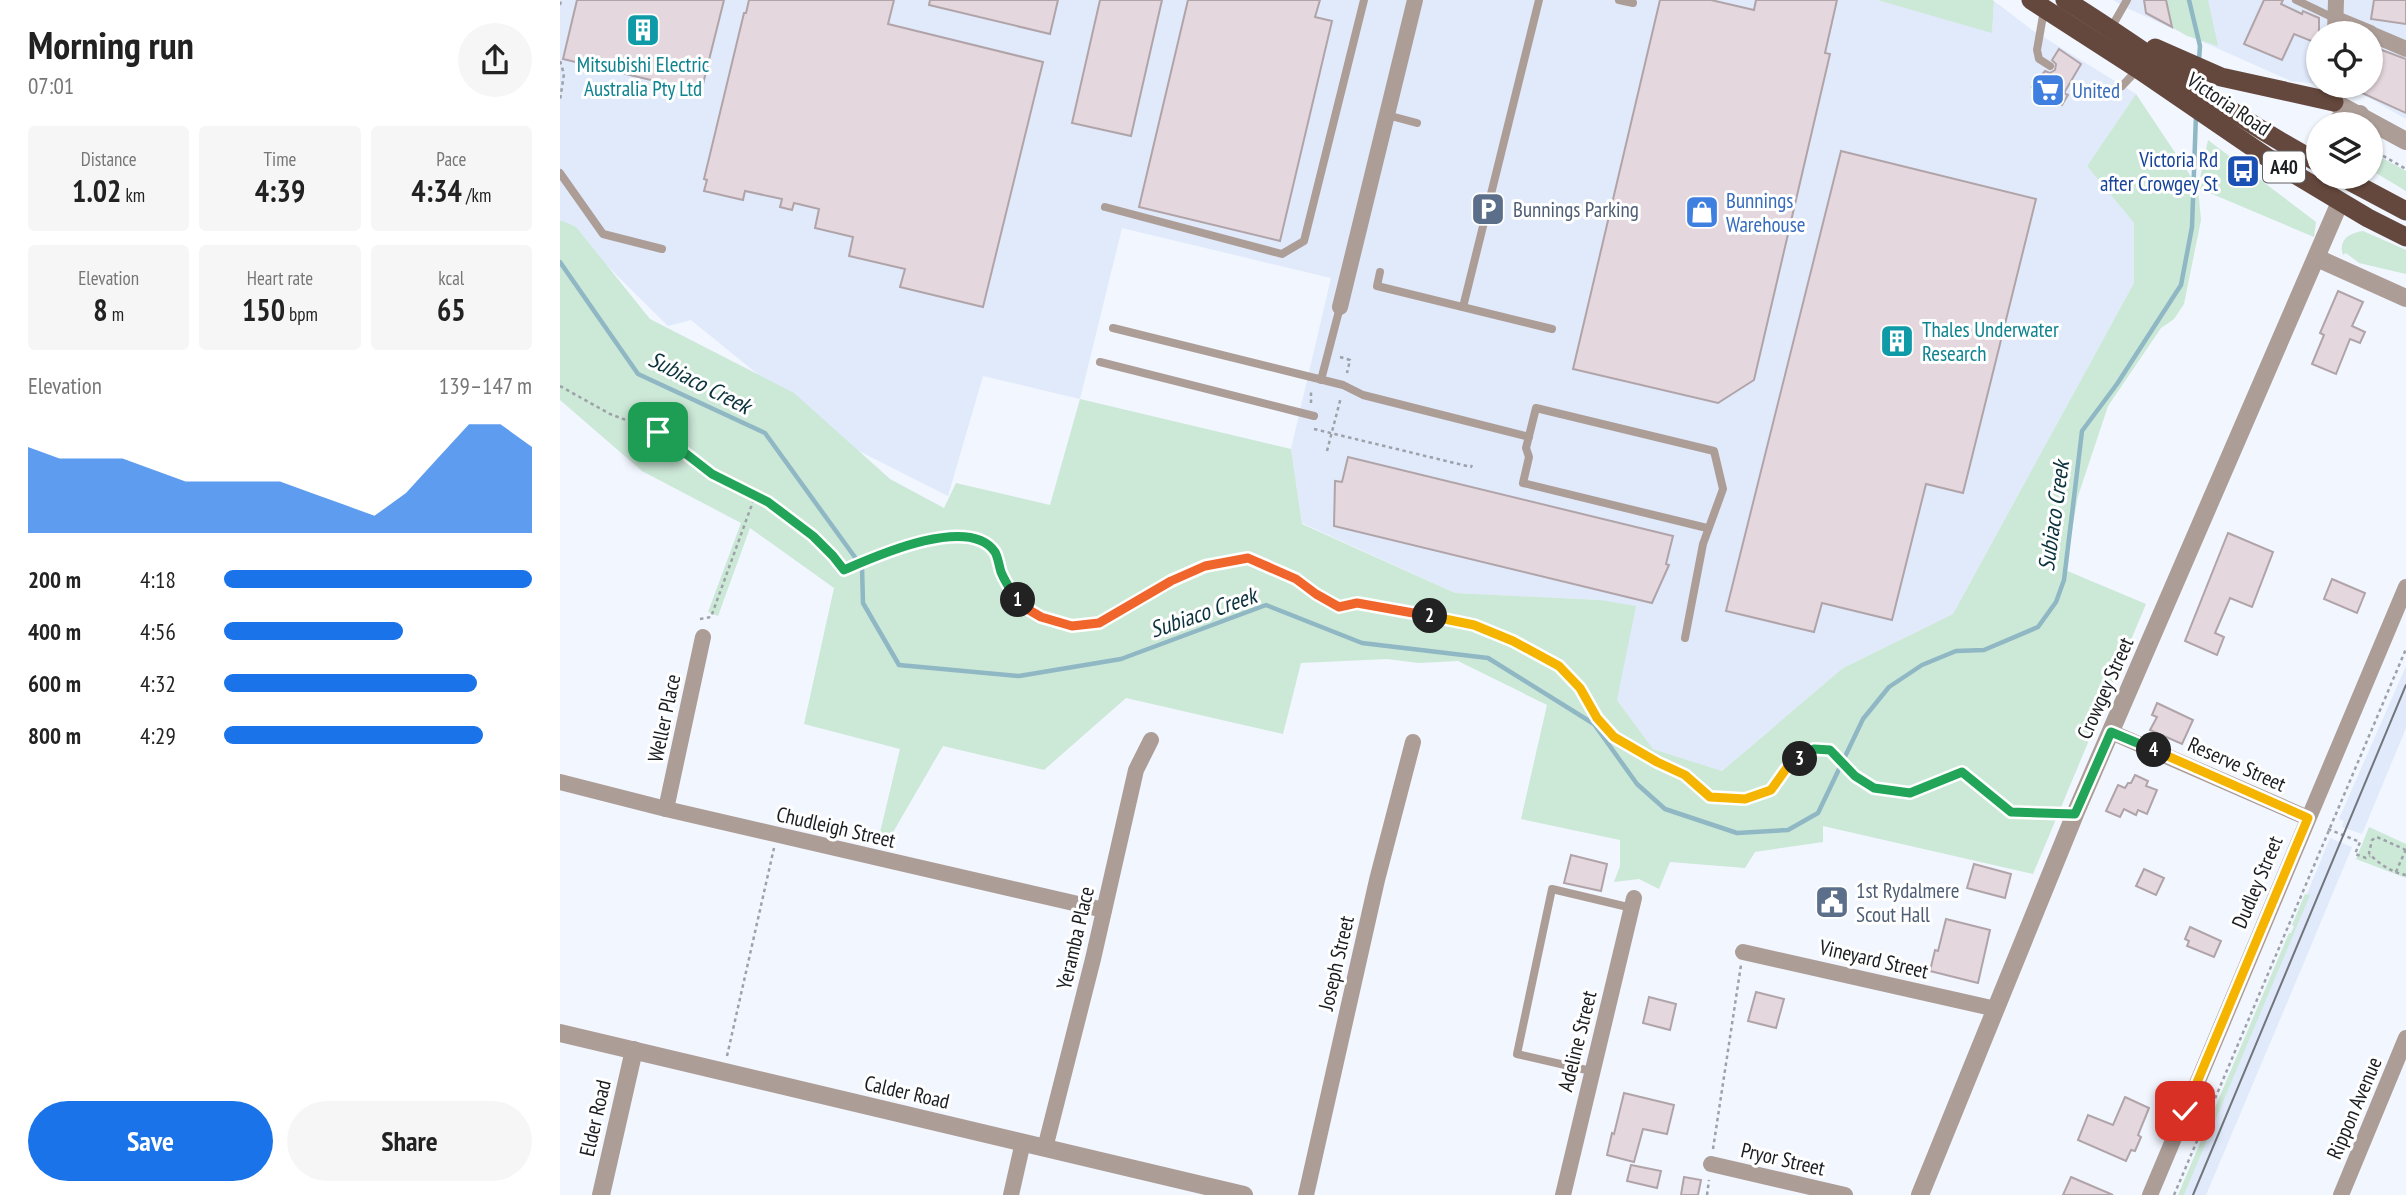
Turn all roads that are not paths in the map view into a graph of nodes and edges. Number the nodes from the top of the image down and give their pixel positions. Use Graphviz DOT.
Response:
graph roads {
  1 [pos="1364,0"];
  2 [pos="1415,0"];
  3 [pos="1539,0"];
  4 [pos="1619,0"];
  5 [pos="2065,0"];
  6 [pos="2127,0"];
  7 [pos="2296,0"];
  8 [pos="2336,0"];
  9 [pos="1633,4"];
  10 [pos="2038,4"];
  11 [pos="2328,21"];
  12 [pos="2335,21"];
  13 [pos="2111,28"];
  14 [pos="2383,39"];
  15 [pos="2406,49"];
  16 [pos="2174,64"];
  17 [pos="2050,66"];
  18 [pos="2138,69"];
  19 [pos="2122,86"];
  20 [pos="2336,108"];
  21 [pos="1387,116"];
  22 [pos="1417,123"];
  23 [pos="2406,141"];
  24 [pos="2306,155"];
  25 [pos="560,173"];
  26 [pos="2365,189"];
  27 [pos="2340,202"];
  28 [pos="1105,207"];
  29 [pos="2406,211"];
  30 [pos="2406,237"];
  31 [pos="662,249"];
  32 [pos="2317,258"];
  33 [pos="1380,272"];
  34 [pos="2406,298"];
  35 [pos="1340,307"];
  36 [pos="1463,307"];
  37 [pos="1112,328"];
  38 [pos="1552,329"];
  39 [pos="1100,362"];
  40 [pos="1317,379"];
  41 [pos="1311,415"];
  42 [pos="1529,437"];
  43 [pos="1707,528"];
  44 [pos="2406,587"];
  45 [pos="703,637"];
  46 [pos="1685,638"];
  47 [pos="2111,732"];
  48 [pos="1151,740"];
  49 [pos="1413,741"];
  50 [pos="560,782"];
  51 [pos="666,809"];
  52 [pos="2308,818"];
  53 [pos="1633,903"];
  54 [pos="1104,910"];
  55 [pos="1743,951"];
  56 [pos="1996,1009"];
  57 [pos="560,1033"];
  58 [pos="2406,1038"];
  59 [pos="634,1050"];
  60 [pos="1591,1071"];
  61 [pos="1023,1142"];
  62 [pos="1045,1148"];
  63 [pos="1711,1164"];
  64 [pos="601,1195"];
  65 [pos="1011,1195"];
  66 [pos="1244,1195"];
  67 [pos="1306,1195"];
  68 [pos="1563,1195"];
  69 [pos="1845,1195"];
  70 [pos="1920,1195"];
  71 [pos="2150,1195"];
  72 [pos="2341,1195"];
  1 -- 28 [label="lane"];
  2 -- 21 [label="street"];
  3 -- 36 [label="lane"];
  4 -- 9 [label="lane"];
  5 -- 13 [label="highway"];
  6 -- 13 [label="lane"];
  7 -- 11 [label="lane"];
  8 -- 12 [label="street"];
  10 -- 17 [label="lane"];
  10 -- 18 [label="highway, Victoria Road / A40"];
  13 -- 16 [label="highway"];
  14 -- 15 [label="street"];
  16 -- 20 [label="highway"];
  16 -- 24 [label="highway, Victoria Road / A40"];
  18 -- 19 [label="lane"];
  18 -- 27 [label="highway, Victoria Road / A40"];
  20 -- 23 [label="street"];
  21 -- 22 [label="lane"];
  21 -- 35 [label="street"];
  25 -- 31 [label="lane"];
  26 -- 29 [label="highway"];
  27 -- 30 [label="highway, Victoria Road / A40"];
  27 -- 32 [label="street, Crowgey Street"];
  32 -- 34 [label="street"];
  32 -- 47 [label="street, Crowgey Street"];
  33 -- 36 [label="lane"];
  35 -- 40 [label="lane"];
  36 -- 38 [label="lane"];
  37 -- 40 [label="lane"];
  39 -- 41 [label="lane"];
  40 -- 42 [label="lane"];
  42 -- 43 [label="lane"];
  42 -- 43 [label="lane"];
  43 -- 46 [label="lane"];
  44 -- 52 [label="street, Dudley Street"];
  45 -- 51 [label="street, Weller Place"];
  47 -- 52 [label="street, Reserve Street"];
  47 -- 56 [label="street, Crowgey Street"];
  48 -- 54 [label="street, Yeramba Place"];
  49 -- 67 [label="street, Joseph Street"];
  50 -- 51 [label="street, Chudleigh Street"];
  51 -- 54 [label="street, Chudleigh Street"];
  52 -- 71 [label="street, Dudley Street"];
  53 -- 60 [label="street, Adeline Street"];
  53 -- 60 [label="lane"];
  54 -- 62 [label="street, Yeramba Place"];
  55 -- 56 [label="street, Vineyard Street"];
  56 -- 70 [label="street, Crowgey Street"];
  57 -- 59 [label="street, Calder Road"];
  58 -- 72 [label="street, Rippon Avenue"];
  59 -- 61 [label="street, Calder Road"];
  59 -- 64 [label="street, Elder Road"];
  60 -- 68 [label="street, Adeline Street"];
  61 -- 62 [label="street, Calder Road"];
  61 -- 65 [label="street"];
  62 -- 66 [label="street, Calder Road"];
  63 -- 69 [label="street, Pryor Street"];
}
